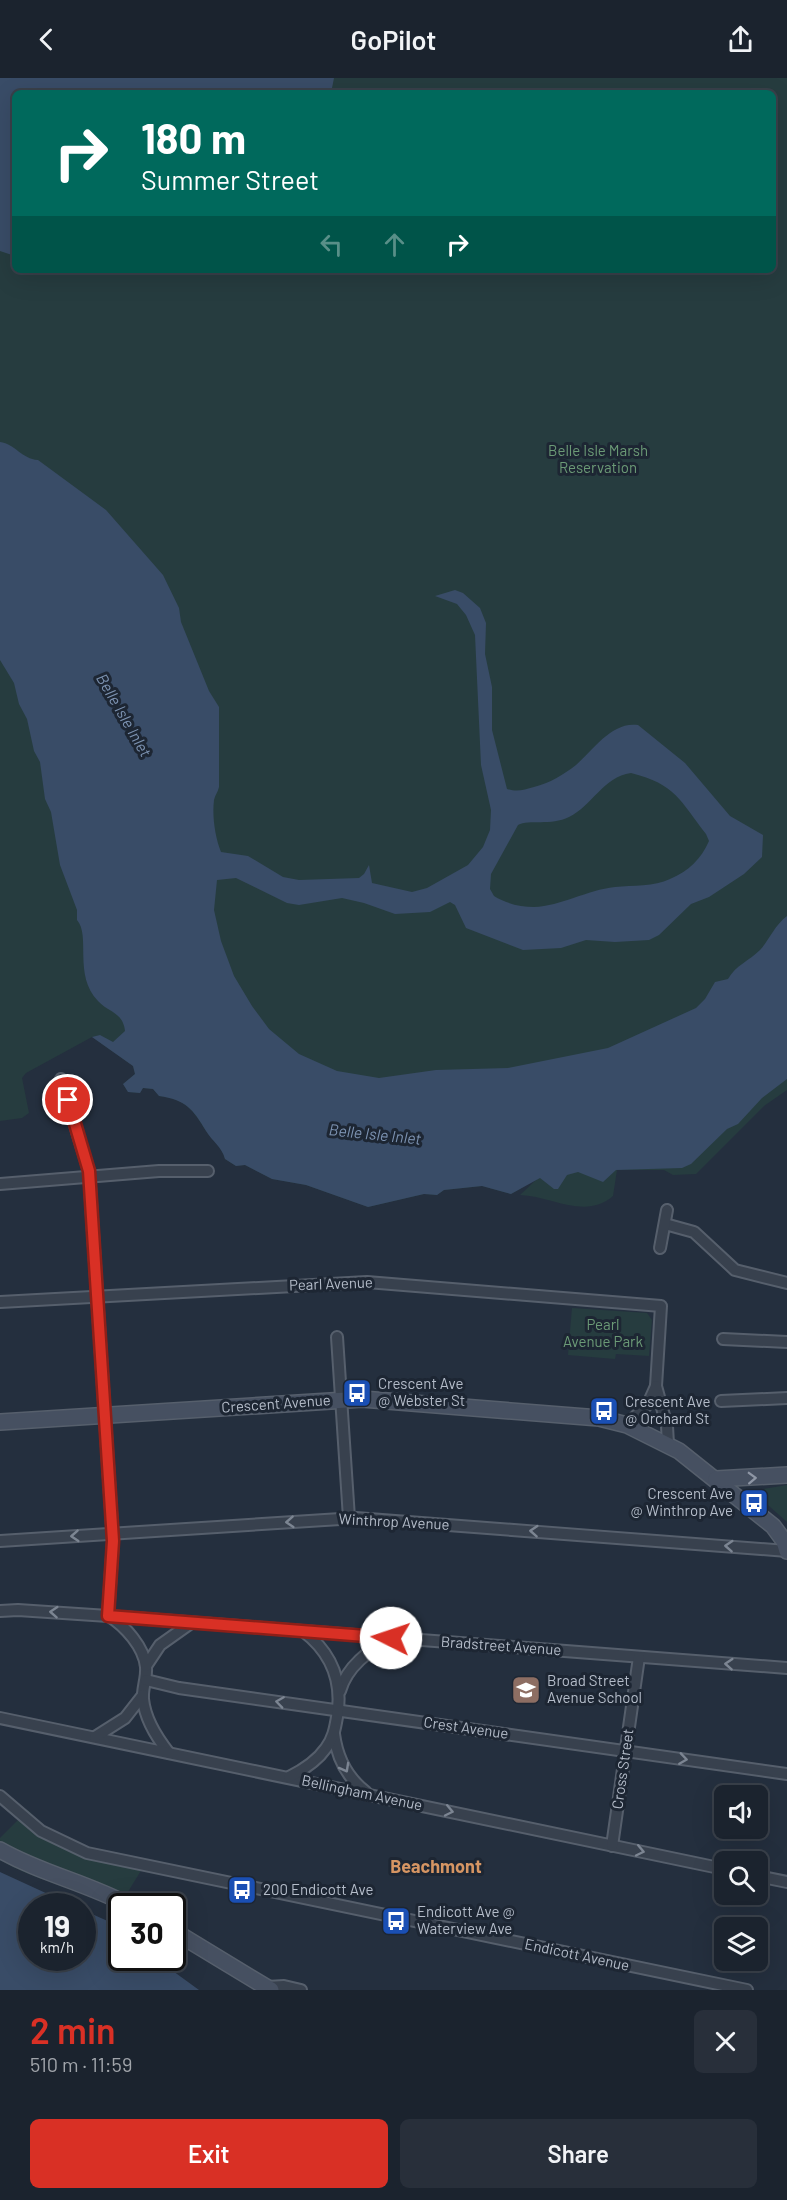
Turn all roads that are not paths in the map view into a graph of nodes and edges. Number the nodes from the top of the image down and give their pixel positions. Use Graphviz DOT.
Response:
graph roads {
  1 [pos="62,1079"];
  2 [pos="208,1171"];
  3 [pos="89,1176"];
  4 [pos="0,1184"];
  5 [pos="667,1210"];
  6 [pos="665,1224"];
  7 [pos="660,1248"];
  8 [pos="787,1284"];
  9 [pos="97,1299"];
  10 [pos="0,1302"];
  11 [pos="338,1336"];
  12 [pos="723,1339"];
  13 [pos="787,1342"];
  14 [pos="656,1386"];
  15 [pos="787,1398"];
  16 [pos="341,1400"];
  17 [pos="721,1401"];
  18 [pos="105,1415"];
  19 [pos="0,1422"];
  20 [pos="627,1425"];
  21 [pos="668,1444"];
  22 [pos="787,1474"];
  23 [pos="716,1479"];
  24 [pos="349,1518"];
  25 [pos="113,1534"];
  26 [pos="0,1541"];
  27 [pos="787,1551"];
  28 [pos="0,1611"];
  29 [pos="108,1616"];
  30 [pos="191,1622"];
  31 [pos="303,1631"];
  32 [pos="391,1638"];
  33 [pos="639,1657"];
  34 [pos="146,1666"];
  35 [pos="787,1668"];
  36 [pos="146,1680"];
  37 [pos="340,1691"];
  38 [pos="143,1695"];
  39 [pos="338,1710"];
  40 [pos="0,1718"];
  41 [pos="334,1733"];
  42 [pos="95,1737"];
  43 [pos="626,1751"];
  44 [pos="169,1753"];
  45 [pos="787,1774"];
  46 [pos="290,1778"];
  47 [pos="369,1794"];
  48 [pos="0,1796"];
  49 [pos="612,1845"];
  50 [pos="0,1850"];
  51 [pos="714,1867"];
  52 [pos="768,1878"];
  53 [pos="787,1882"];
  54 [pos="108,1896"];
  55 [pos="186,1939"];
  56 [pos="269,1989"];
  57 [pos="301,1990"];
  58 [pos="747,1990"];
  1 -- 3 [label="street"];
  2 -- 3 [label="street"];
  3 -- 4 [label="street"];
  3 -- 9 [label="street"];
  5 -- 6 [label="street"];
  6 -- 7 [label="street"];
  6 -- 8 [label="street"];
  9 -- 10 [label="street, Pearl Avenue"];
  9 -- 14 [label="street, Pearl Avenue"];
  9 -- 18 [label="street"];
  11 -- 16 [label="street"];
  12 -- 13 [label="street"];
  14 -- 20 [label="street"];
  14 -- 21 [label="street"];
  15 -- 17 [label="street"];
  16 -- 18 [label="street, Crescent Avenue"];
  16 -- 20 [label="street, Crescent Avenue"];
  16 -- 24 [label="street"];
  18 -- 19 [label="street, Crescent Avenue"];
  18 -- 25 [label="street"];
  20 -- 21 [label="street, Crescent Avenue"];
  21 -- 23 [label="street, Crescent Avenue"];
  23 -- 22 [label="street, one-way"];
  23 -- 27 [label="street, Crescent Avenue"];
  24 -- 25 [label="street, Winthrop Avenue, one-way"];
  27 -- 24 [label="street, Winthrop Avenue, one-way"];
  25 -- 26 [label="street, Winthrop Avenue, one-way"];
  25 -- 29 [label="street"];
  29 -- 28 [label="street, Bradstreet Avenue, one-way"];
  29 -- 30 [label="street, Bradstreet Avenue"];
  29 -- 34 [label="street"];
  30 -- 31 [label="street, Bradstreet Avenue"];
  30 -- 34 [label="street"];
  31 -- 32 [label="street, Bradstreet Avenue"];
  31 -- 37 [label="street"];
  32 -- 33 [label="street, Bradstreet Avenue"];
  32 -- 37 [label="street"];
  35 -- 33 [label="street, Bradstreet Avenue, one-way"];
  33 -- 43 [label="street, Cross Street"];
  34 -- 36 [label="street"];
  36 -- 38 [label="street"];
  39 -- 36 [label="street, Crest Avenue, one-way"];
  37 -- 39 [label="street"];
  38 -- 42 [label="street"];
  38 -- 44 [label="street"];
  39 -- 41 [label="street"];
  39 -- 43 [label="street, Crest Avenue"];
  40 -- 42 [label="street, Bellingham Avenue"];
  41 -- 46 [label="street"];
  41 -- 47 [label="street, one-way"];
  42 -- 44 [label="street, Bellingham Avenue"];
  43 -- 45 [label="street, Crest Avenue, one-way"];
  43 -- 49 [label="street, Cross Street"];
  44 -- 46 [label="street, Bellingham Avenue"];
  46 -- 47 [label="street, Bellingham Avenue"];
  47 -- 49 [label="street, Bellingham Avenue, one-way"];
  48 -- 58 [label="street, Endicott Avenue"];
  49 -- 51 [label="street, Bellingham Avenue, one-way"];
  50 -- 54 [label="street"];
  52 -- 53 [label="street"];
  55 -- 56 [label="street"];
  56 -- 57 [label="street"];
}
